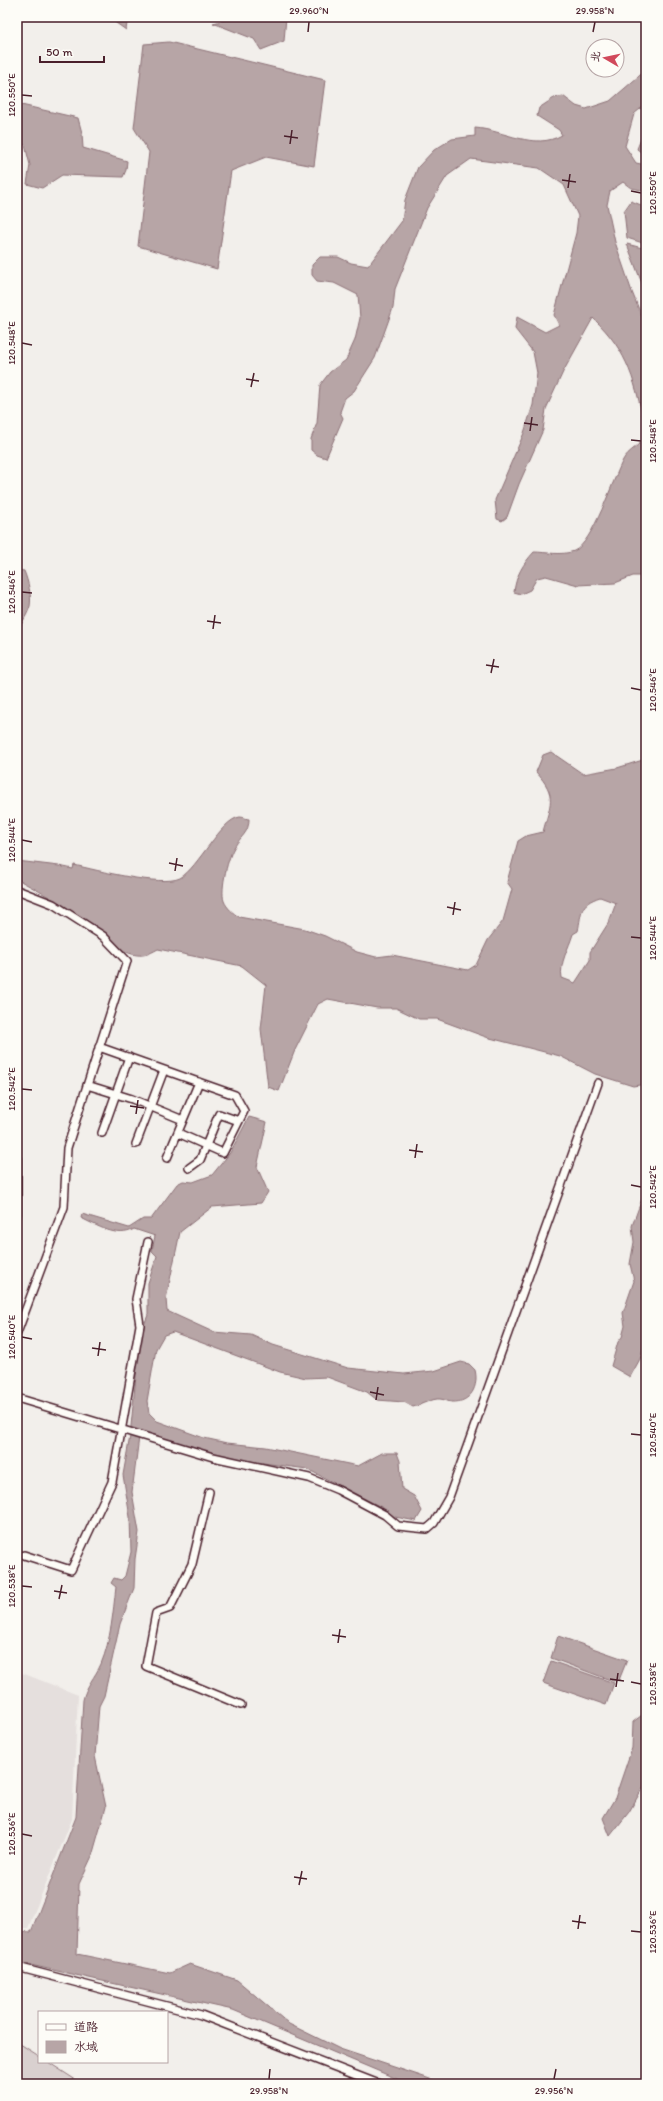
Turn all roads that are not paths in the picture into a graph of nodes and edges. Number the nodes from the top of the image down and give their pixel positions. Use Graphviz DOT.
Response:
graph roads {
  1 [pos="17,890"];
  2 [pos="99,1047"];
  3 [pos="129,1057"];
  4 [pos="164,1070"];
  5 [pos="199,1082"];
  6 [pos="598,1083"];
  7 [pos="87,1085"];
  8 [pos="116,1094"];
  9 [pos="150,1107"];
  10 [pos="183,1120"];
  11 [pos="239,1121"];
  12 [pos="102,1133"];
  13 [pos="178,1133"];
  14 [pos="136,1144"];
  15 [pos="206,1146"];
  16 [pos="167,1158"];
  17 [pos="17,1160"];
  18 [pos="189,1168"];
  19 [pos="17,1214"];
  20 [pos="148,1242"];
  21 [pos="17,1333"];
  22 [pos="17,1398"];
  23 [pos="125,1430"];
  24 [pos="209,1492"];
  25 [pos="24,1555"];
  26 [pos="241,1705"];
  27 [pos="17,1967"];
  28 [pos="379,2084"];
  1 -- 2 [label="street"];
  2 -- 3 [label="street"];
  2 -- 7 [label="street"];
  3 -- 4 [label="street"];
  3 -- 8 [label="street"];
  4 -- 5 [label="street"];
  4 -- 9 [label="street"];
  5 -- 10 [label="street"];
  5 -- 11 [label="street"];
  6 -- 23 [label="street"];
  7 -- 8 [label="street"];
  7 -- 21 [label="street"];
  8 -- 9 [label="street"];
  8 -- 12 [label="street"];
  9 -- 10 [label="street"];
  9 -- 14 [label="street"];
  10 -- 13 [label="street"];
  11 -- 15 [label="street"];
  11 -- 15 [label="street"];
  13 -- 15 [label="street"];
  13 -- 16 [label="street"];
  15 -- 18 [label="street"];
  17 -- 19 [label="street"];
  20 -- 23 [label="street"];
  22 -- 23 [label="street"];
  23 -- 25 [label="street"];
  24 -- 26 [label="street"];
  27 -- 28 [label="street"];
}
